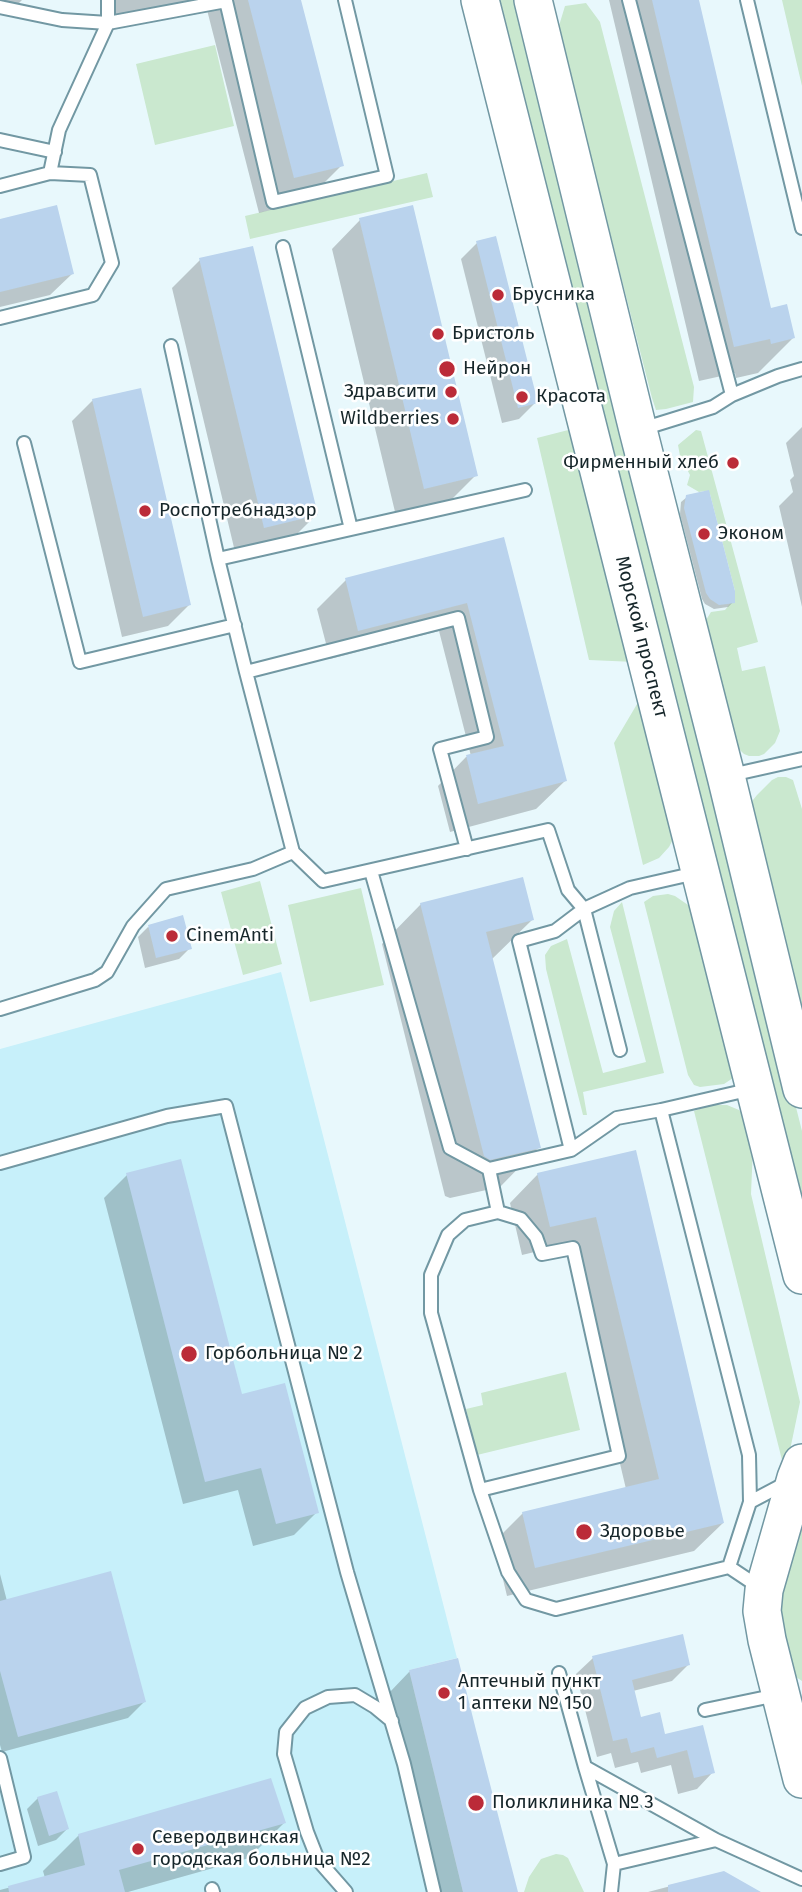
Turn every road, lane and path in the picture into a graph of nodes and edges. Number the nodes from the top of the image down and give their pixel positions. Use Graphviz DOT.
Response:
graph roads {
  1 [pos="108,0"];
  2 [pos="345,0"];
  3 [pos="480,0"];
  4 [pos="533,0"];
  5 [pos="629,0"];
  6 [pos="747,0"];
  7 [pos="0,8"];
  8 [pos="108,23"];
  9 [pos="0,140"];
  10 [pos="54,152"];
  11 [pos="50,173"];
  12 [pos="0,186"];
  13 [pos="802,228"];
  14 [pos="283,247"];
  15 [pos="0,318"];
  16 [pos="171,346"];
  17 [pos="802,369"];
  18 [pos="732,395"];
  19 [pos="638,430"];
  20 [pos="24,443"];
  21 [pos="525,490"];
  22 [pos="351,529"];
  23 [pos="218,559"];
  24 [pos="235,625"];
  25 [pos="246,672"];
  26 [pos="802,760"];
  27 [pos="726,776"];
  28 [pos="467,849"];
  29 [pos="293,852"];
  30 [pos="371,871"];
  31 [pos="700,872"];
  32 [pos="584,909"];
  33 [pos="0,1009"];
  34 [pos="620,1050"];
  35 [pos="755,1088"];
  36 [pos="802,1088"];
  37 [pos="661,1110"];
  38 [pos="571,1150"];
  39 [pos="0,1163"];
  40 [pos="489,1169"];
  41 [pos="498,1212"];
  42 [pos="802,1275"];
  43 [pos="799,1471"];
  44 [pos="480,1490"];
  45 [pos="750,1502"];
  46 [pos="729,1567"];
  47 [pos="764,1590"];
  48 [pos="559,1674"];
  49 [pos="785,1700"];
  50 [pos="705,1710"];
  51 [pos="393,1721"];
  52 [pos="0,1758"];
  53 [pos="585,1767"];
  54 [pos="802,1779"];
  55 [pos="716,1840"];
  56 [pos="0,1864"];
  57 [pos="614,1864"];
  58 [pos="802,1879"];
  59 [pos="346,1892"];
  60 [pos="434,1892"];
  61 [pos="611,1892"];
  1 -- 8 [label="lane"];
  2 -- 8 [label="lane"];
  3 -- 31 [label="main road, Морской проспект"];
  4 -- 19 [label="main road"];
  5 -- 18 [label="lane"];
  6 -- 13 [label="lane"];
  7 -- 8 [label="lane"];
  8 -- 10 [label="lane"];
  9 -- 10 [label="lane"];
  10 -- 11 [label="lane"];
  11 -- 12 [label="lane"];
  11 -- 15 [label="lane"];
  14 -- 22 [label="lane"];
  16 -- 23 [label="lane"];
  17 -- 18 [label="lane"];
  18 -- 19 [label="lane"];
  19 -- 27 [label="main road"];
  20 -- 24 [label="lane"];
  21 -- 22 [label="lane"];
  22 -- 23 [label="lane"];
  23 -- 24 [label="lane"];
  24 -- 25 [label="lane"];
  25 -- 28 [label="lane"];
  25 -- 29 [label="lane"];
  26 -- 27 [label="lane"];
  27 -- 36 [label="main road"];
  28 -- 30 [label="lane"];
  28 -- 32 [label="lane"];
  29 -- 30 [label="lane"];
  29 -- 33 [label="lane"];
  30 -- 40 [label="lane"];
  31 -- 32 [label="lane"];
  31 -- 35 [label="main road, Морской проспект"];
  32 -- 34 [label="lane"];
  32 -- 38 [label="lane"];
  35 -- 37 [label="lane"];
  35 -- 42 [label="main road, Морской проспект"];
  37 -- 38 [label="lane"];
  37 -- 45 [label="lane"];
  38 -- 40 [label="lane"];
  39 -- 51 [label="lane"];
  40 -- 41 [label="lane"];
  41 -- 44 [label="lane"];
  41 -- 44 [label="lane"];
  43 -- 45 [label="lane"];
  43 -- 47 [label="main road"];
  44 -- 46 [label="lane"];
  45 -- 46 [label="lane"];
  46 -- 47 [label="lane"];
  47 -- 49 [label="main road"];
  48 -- 53 [label="lane"];
  49 -- 50 [label="lane"];
  49 -- 54 [label="main road"];
  51 -- 59 [label="lane"];
  51 -- 60 [label="lane"];
  52 -- 56 [label="lane"];
  53 -- 55 [label="lane"];
  53 -- 57 [label="lane"];
  55 -- 57 [label="lane"];
  55 -- 58 [label="lane"];
  57 -- 61 [label="lane"];
}
